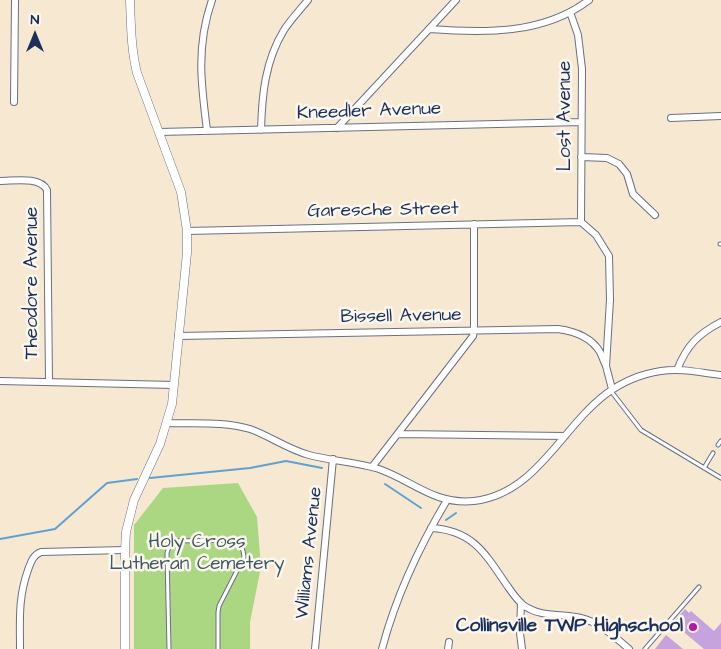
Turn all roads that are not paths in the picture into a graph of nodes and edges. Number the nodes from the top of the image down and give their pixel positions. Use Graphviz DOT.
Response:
graph roads {
  1 [pos="15,0"];
  2 [pos="130,0"];
  3 [pos="212,0"];
  4 [pos="308,0"];
  5 [pos="456,0"];
  6 [pos="589,0"];
  7 [pos="570,12"];
  8 [pos="429,28"];
  9 [pos="14,102"];
  10 [pos="721,116"];
  11 [pos="671,118"];
  12 [pos="581,122"];
  13 [pos="337,128"];
  14 [pos="207,130"];
  15 [pos="262,130"];
  16 [pos="159,132"];
  17 [pos="581,157"];
  18 [pos="0,181"];
  19 [pos="654,215"];
  20 [pos="581,222"];
  21 [pos="474,224"];
  22 [pos="187,231"];
  23 [pos="721,322"];
  24 [pos="474,330"];
  25 [pos="178,336"];
  26 [pos="606,366"];
  27 [pos="677,370"];
  28 [pos="721,375"];
  29 [pos="0,381"];
  30 [pos="49,382"];
  31 [pos="174,385"];
  32 [pos="611,390"];
  33 [pos="167,423"];
  34 [pos="398,434"];
  35 [pos="565,436"];
  36 [pos="713,454"];
  37 [pos="333,459"];
  38 [pos="372,467"];
  39 [pos="704,468"];
  40 [pos="721,478"];
  41 [pos="447,500"];
  42 [pos="431,528"];
  43 [pos="125,550"];
  44 [pos="699,587"];
  45 [pos="521,604"];
  46 [pos="20,649"];
  47 [pos="126,649"];
  48 [pos="169,649"];
  49 [pos="218,649"];
  50 [pos="316,649"];
  51 [pos="382,649"];
  52 [pos="522,649"];
  53 [pos="629,649"];
  54 [pos="644,649"];
  1 -- 9 [label="street"];
  2 -- 16 [label="street"];
  3 -- 14 [label="street"];
  4 -- 15 [label="street"];
  5 -- 8 [label="street"];
  6 -- 7 [label="street"];
  7 -- 8 [label="street"];
  7 -- 12 [label="street, Lost Avenue"];
  8 -- 13 [label="street"];
  10 -- 11 [label="street"];
  12 -- 13 [label="street, Kneedler Avenue"];
  12 -- 17 [label="street, Lost Avenue"];
  13 -- 15 [label="street, Kneedler Avenue"];
  14 -- 15 [label="street, Kneedler Avenue"];
  14 -- 16 [label="street, Kneedler Avenue"];
  16 -- 22 [label="street"];
  17 -- 19 [label="street"];
  17 -- 20 [label="street, Lost Avenue"];
  18 -- 30 [label="street, Theodore Avenue"];
  20 -- 21 [label="street, Garesche Street"];
  20 -- 26 [label="street"];
  21 -- 22 [label="street, Garesche Street"];
  21 -- 24 [label="street"];
  22 -- 25 [label="street"];
  23 -- 27 [label="street"];
  24 -- 25 [label="street, Bissell Avenue"];
  24 -- 26 [label="street, Bissell Avenue"];
  24 -- 34 [label="street"];
  25 -- 31 [label="street"];
  26 -- 32 [label="street"];
  27 -- 28 [label="street"];
  27 -- 32 [label="street"];
  29 -- 30 [label="street"];
  30 -- 31 [label="street"];
  31 -- 33 [label="street"];
  32 -- 35 [label="street"];
  32 -- 39 [label="lane"];
  33 -- 37 [label="street"];
  33 -- 43 [label="street"];
  34 -- 35 [label="street"];
  34 -- 38 [label="street"];
  35 -- 41 [label="street"];
  36 -- 39 [label="lane"];
  37 -- 38 [label="street"];
  37 -- 50 [label="street, Williams Avenue"];
  38 -- 41 [label="street"];
  39 -- 40 [label="lane"];
  41 -- 42 [label="street"];
  42 -- 45 [label="street"];
  42 -- 51 [label="street"];
  43 -- 46 [label="street"];
  43 -- 47 [label="street"];
  44 -- 54 [label="lane"];
  45 -- 52 [label="street"];
  45 -- 53 [label="street"];
  48 -- 49 [label="lane"];
}
